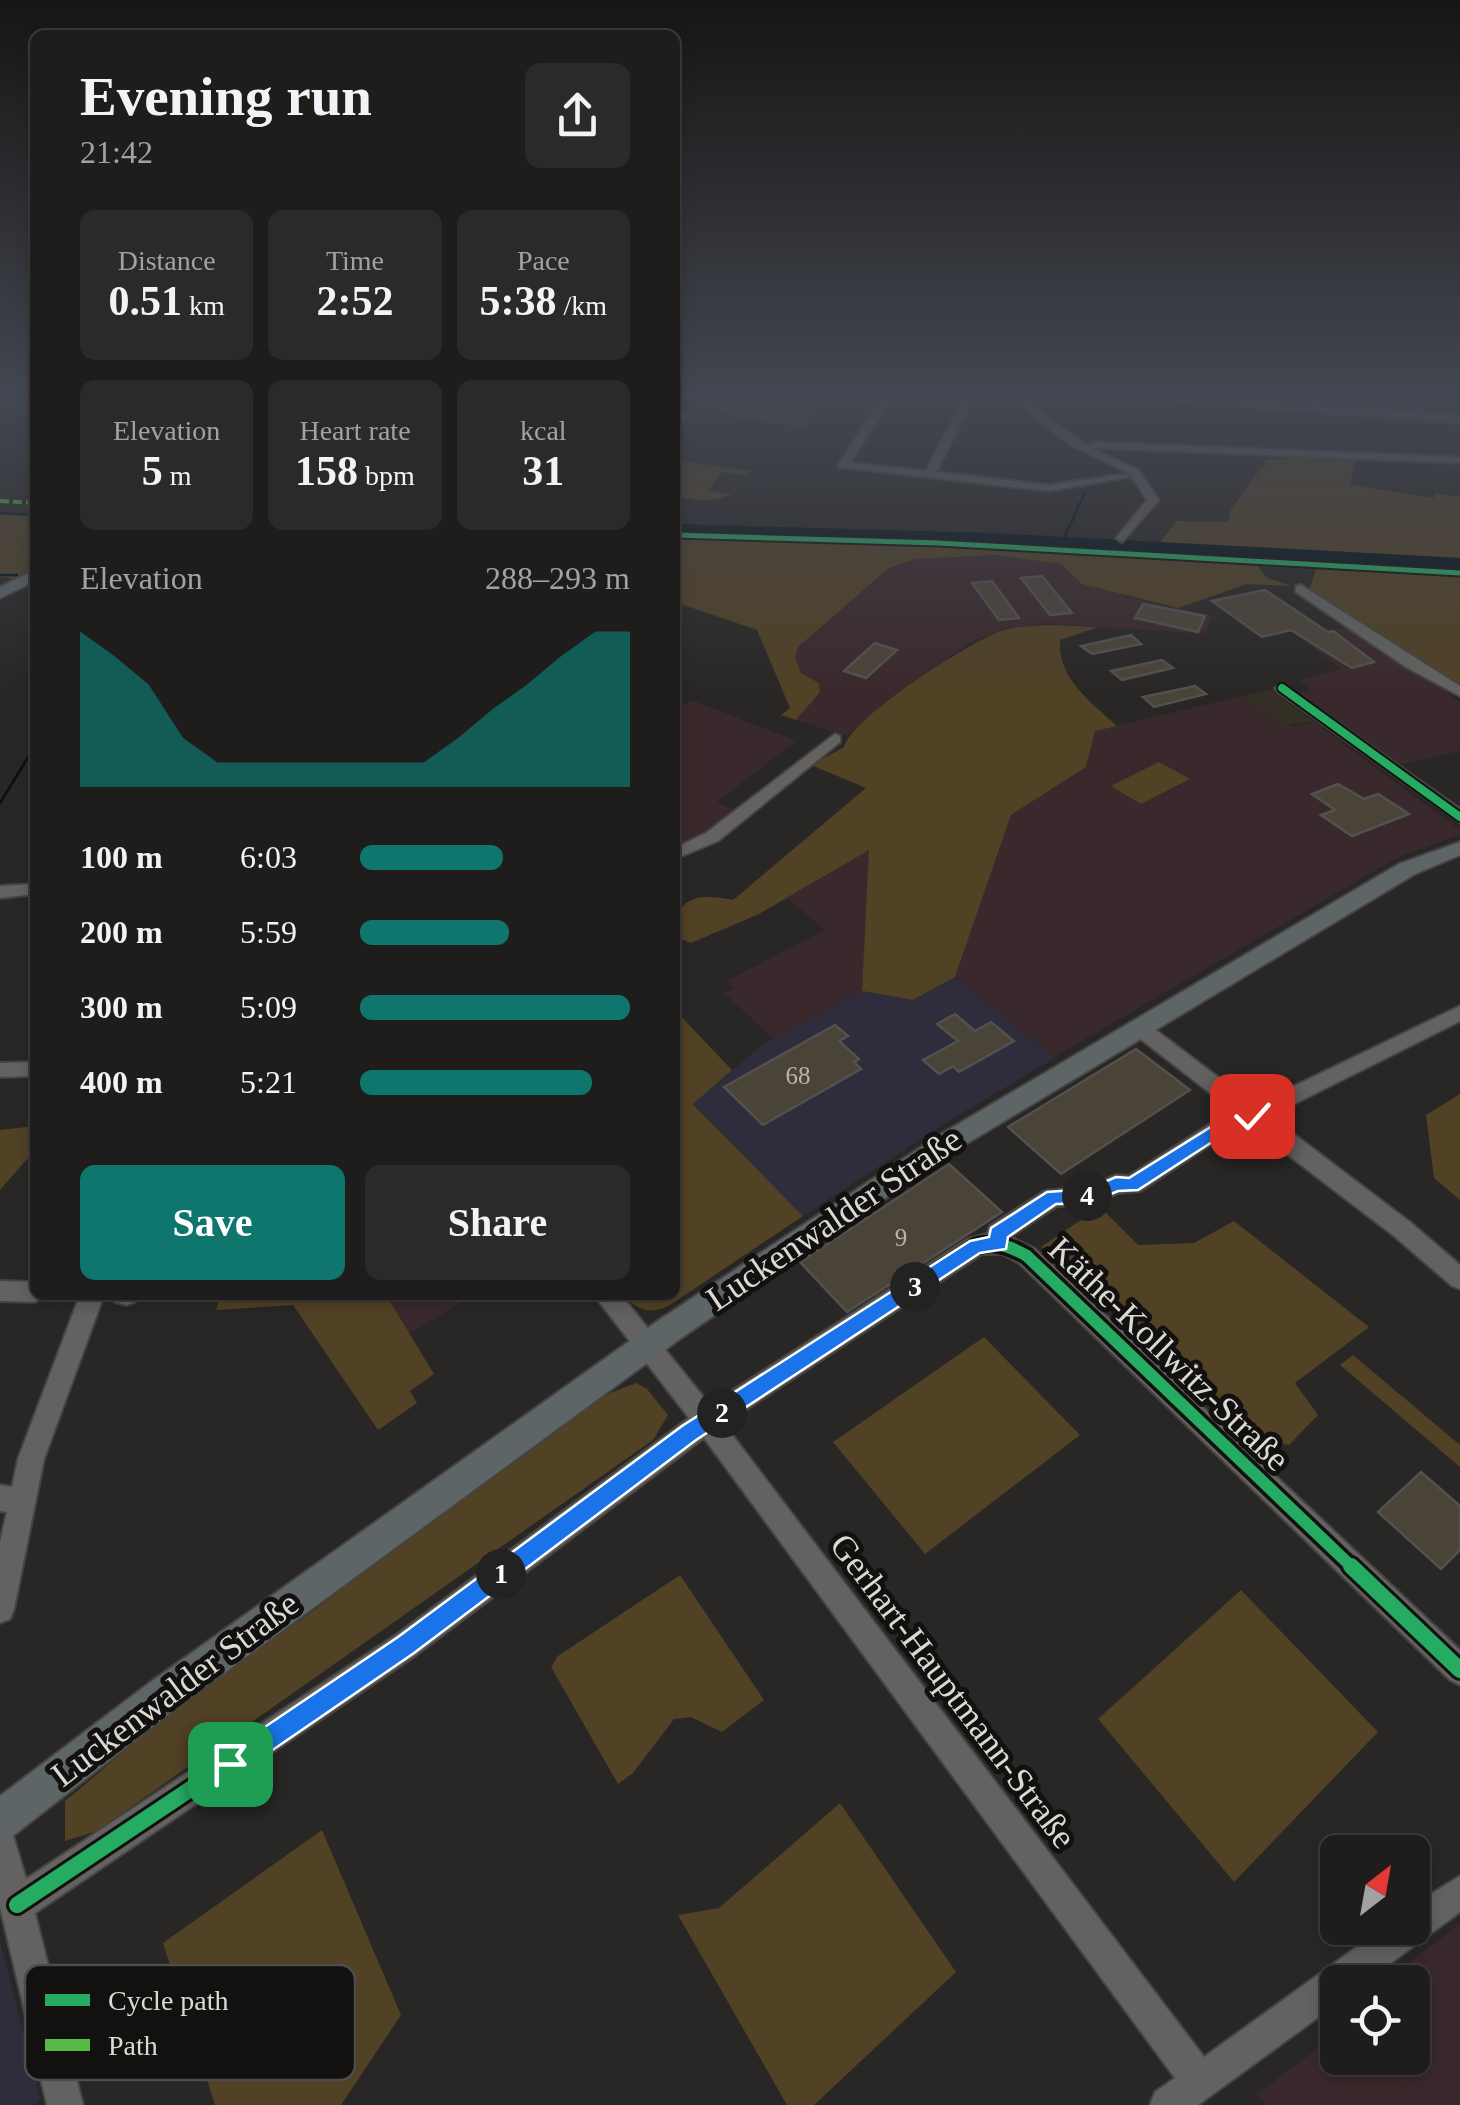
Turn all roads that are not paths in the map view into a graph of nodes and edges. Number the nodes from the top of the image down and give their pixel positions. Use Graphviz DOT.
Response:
graph roads {
  1 [pos="1152,496"];
  2 [pos="1122,538"];
  3 [pos="30,577"];
  4 [pos="1302,589"];
  5 [pos="0,593"];
  6 [pos="1282,688"];
  7 [pos="1460,692"];
  8 [pos="836,739"];
  9 [pos="1460,816"];
  10 [pos="1460,848"];
  11 [pos="680,852"];
  12 [pos="30,889"];
  13 [pos="0,892"];
  14 [pos="1460,1013"];
  15 [pos="1141,1030"];
  16 [pos="30,1069"];
  17 [pos="0,1070"];
  18 [pos="1249,1113"];
  19 [pos="999,1243"];
  20 [pos="1460,1279"];
  21 [pos="0,1291"];
  22 [pos="30,1292"];
  23 [pos="90,1300"];
  24 [pos="610,1300"];
  25 [pos="648,1344"];
  26 [pos="707,1422"];
  27 [pos="11,1499"];
  28 [pos="0,1609"];
  29 [pos="1460,1670"];
  30 [pos="0,1821"];
  31 [pos="0,1839"];
  32 [pos="1460,1892"];
  33 [pos="18,1905"];
  34 [pos="1430,1914"];
  35 [pos="1387,1945"];
  36 [pos="28,1965"];
  37 [pos="58,2080"];
  38 [pos="1200,2082"];
  39 [pos="65,2105"];
  40 [pos="1168,2105"];
  1 -- 2 [label="street"];
  3 -- 5 [label="main road"];
  4 -- 7 [label="street"];
  6 -- 9 [label="street"];
  8 -- 11 [label="street"];
  10 -- 15 [label="main road, Luckenwalder Straße"];
  12 -- 13 [label="street"];
  14 -- 18 [label="street"];
  15 -- 18 [label="street"];
  15 -- 25 [label="main road, Luckenwalder Straße"];
  16 -- 17 [label="street"];
  18 -- 19 [label="street"];
  18 -- 20 [label="street"];
  19 -- 26 [label="street, Käthe-Kollwitz-Straße"];
  19 -- 29 [label="street, Käthe-Kollwitz-Straße"];
  21 -- 22 [label="street"];
  23 -- 27 [label="street"];
  24 -- 25 [label="street, Gerhart-Hauptmann-Straße"];
  25 -- 26 [label="street, Gerhart-Hauptmann-Straße"];
  25 -- 30 [label="main road, Luckenwalder Straße"];
  26 -- 33 [label="street, Käthe-Kollwitz-Straße"];
  26 -- 38 [label="street, Gerhart-Hauptmann-Straße"];
  27 -- 28 [label="street"];
  31 -- 33 [label="street"];
  32 -- 34 [label="street"];
  33 -- 36 [label="street"];
  35 -- 38 [label="street"];
  37 -- 39 [label="street"];
  38 -- 40 [label="street"];
}
